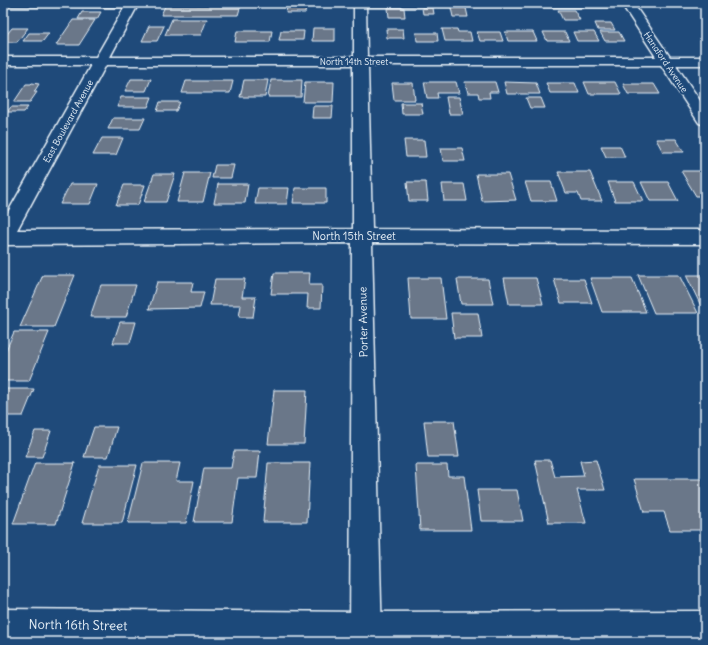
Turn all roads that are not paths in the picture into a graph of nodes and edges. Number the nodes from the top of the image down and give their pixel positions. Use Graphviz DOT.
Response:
graph roads {
  1 [pos="3,4"];
  2 [pos="132,4"];
  3 [pos="360,4"];
  4 [pos="628,4"];
  5 [pos="3,61"];
  6 [pos="101,61"];
  7 [pos="361,61"];
  8 [pos="665,61"];
  9 [pos="705,61"];
  10 [pos="705,120"];
  11 [pos="362,236"];
  12 [pos="3,237"];
  13 [pos="705,237"];
  14 [pos="3,625"];
  15 [pos="705,627"];
  16 [pos="366,635"];
  1 -- 2 [label="lane"];
  2 -- 6 [label="street, East Boulevard Avenue"];
  3 -- 4 [label="lane"];
  3 -- 7 [label="street, Porter Avenue"];
  4 -- 8 [label="street, Hanaford Avenue"];
  5 -- 6 [label="street, North 14th Street"];
  6 -- 7 [label="street, North 14th Street"];
  6 -- 12 [label="street, East Boulevard Avenue"];
  7 -- 8 [label="street, North 14th Street"];
  7 -- 11 [label="street, Porter Avenue"];
  8 -- 9 [label="street, North 14th Street"];
  8 -- 10 [label="street, Hanaford Avenue"];
  11 -- 12 [label="street, North 15th Street"];
  11 -- 13 [label="street, North 15th Street"];
  11 -- 16 [label="street, Porter Avenue"];
  14 -- 16 [label="street, North 16th Street"];
  15 -- 16 [label="street, North 16th Street"];
}
